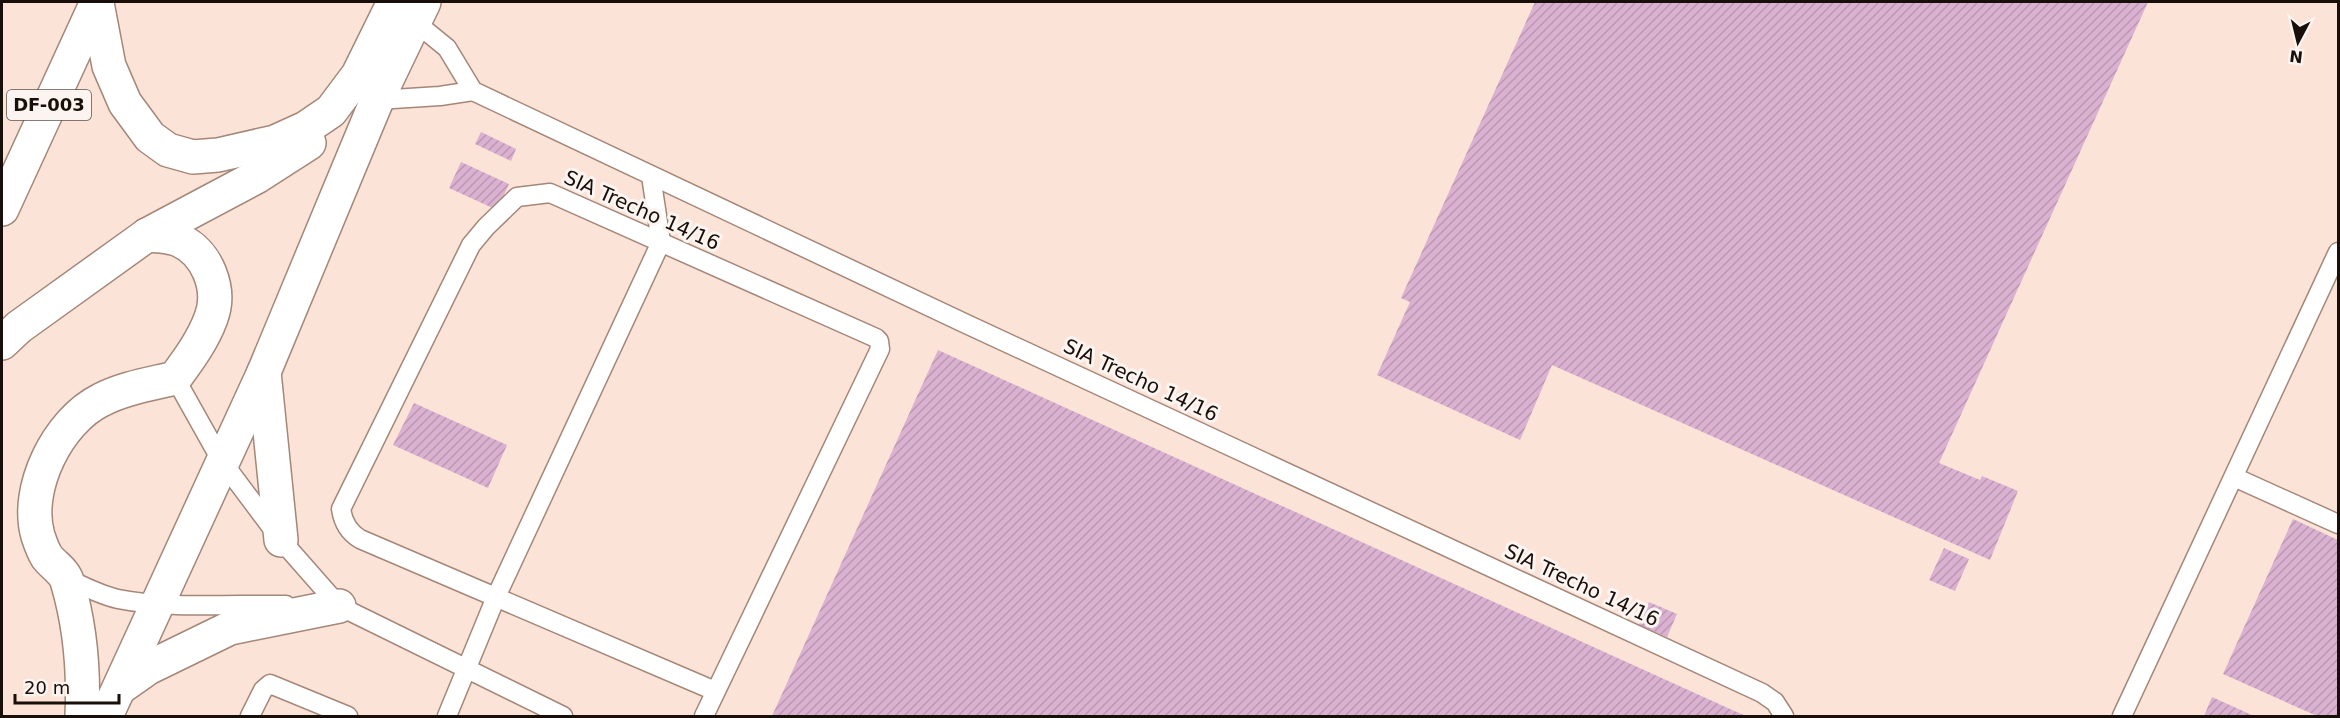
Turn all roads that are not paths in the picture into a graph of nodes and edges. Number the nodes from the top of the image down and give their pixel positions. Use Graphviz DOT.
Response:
graph roads {
  1 [pos="97,2"];
  2 [pos="411,8"];
  3 [pos="473,91"];
  4 [pos="377,100"];
  5 [pos="651,176"];
  6 [pos="2,209"];
  7 [pos="147,235"];
  8 [pos="661,242"];
  9 [pos="2338,252"];
  10 [pos="2,343"];
  11 [pos="264,372"];
  12 [pos="175,378"];
  13 [pos="221,460"];
  14 [pos="2234,477"];
  15 [pos="2338,524"];
  16 [pos="281,540"];
  17 [pos="66,578"];
  18 [pos="496,597"];
  19 [pos="158,603"];
  20 [pos="339,606"];
  21 [pos="467,669"];
  22 [pos="121,687"];
  23 [pos="716,691"];
  24 [pos="82,717"];
  25 [pos="106,717"];
  26 [pos="250,717"];
  27 [pos="348,717"];
  28 [pos="447,717"];
  29 [pos="563,717"];
  30 [pos="704,717"];
  31 [pos="1784,717"];
  32 [pos="2122,717"];
  1 -- 2 [label="main road"];
  1 -- 6 [label="main road, DF-003"];
  2 -- 3 [label="lane"];
  2 -- 4 [label="main road"];
  3 -- 4 [label="lane"];
  3 -- 5 [label="lane, SIA Trecho 14/16"];
  4 -- 7 [label="main road"];
  4 -- 11 [label="main road"];
  5 -- 8 [label="lane"];
  5 -- 31 [label="lane, SIA Trecho 14/16"];
  7 -- 10 [label="main road"];
  7 -- 12 [label="main road"];
  8 -- 18 [label="lane"];
  8 -- 18 [label="lane, SIA Trecho 14/16"];
  8 -- 23 [label="lane, SIA Trecho 14/16"];
  9 -- 14 [label="lane"];
  11 -- 13 [label="main road"];
  11 -- 16 [label="main road"];
  12 -- 13 [label="lane"];
  12 -- 17 [label="main road"];
  13 -- 16 [label="lane"];
  13 -- 19 [label="main road"];
  14 -- 15 [label="lane"];
  14 -- 32 [label="lane"];
  16 -- 20 [label="lane"];
  17 -- 19 [label="lane"];
  17 -- 24 [label="main road"];
  18 -- 21 [label="lane"];
  18 -- 23 [label="lane, SIA Trecho 14/16"];
  19 -- 20 [label="lane"];
  19 -- 22 [label="main road"];
  20 -- 21 [label="lane"];
  20 -- 22 [label="main road"];
  21 -- 28 [label="lane"];
  21 -- 29 [label="lane"];
  22 -- 25 [label="main road"];
  23 -- 30 [label="lane, SIA Trecho 14/16"];
  26 -- 27 [label="lane"];
}
